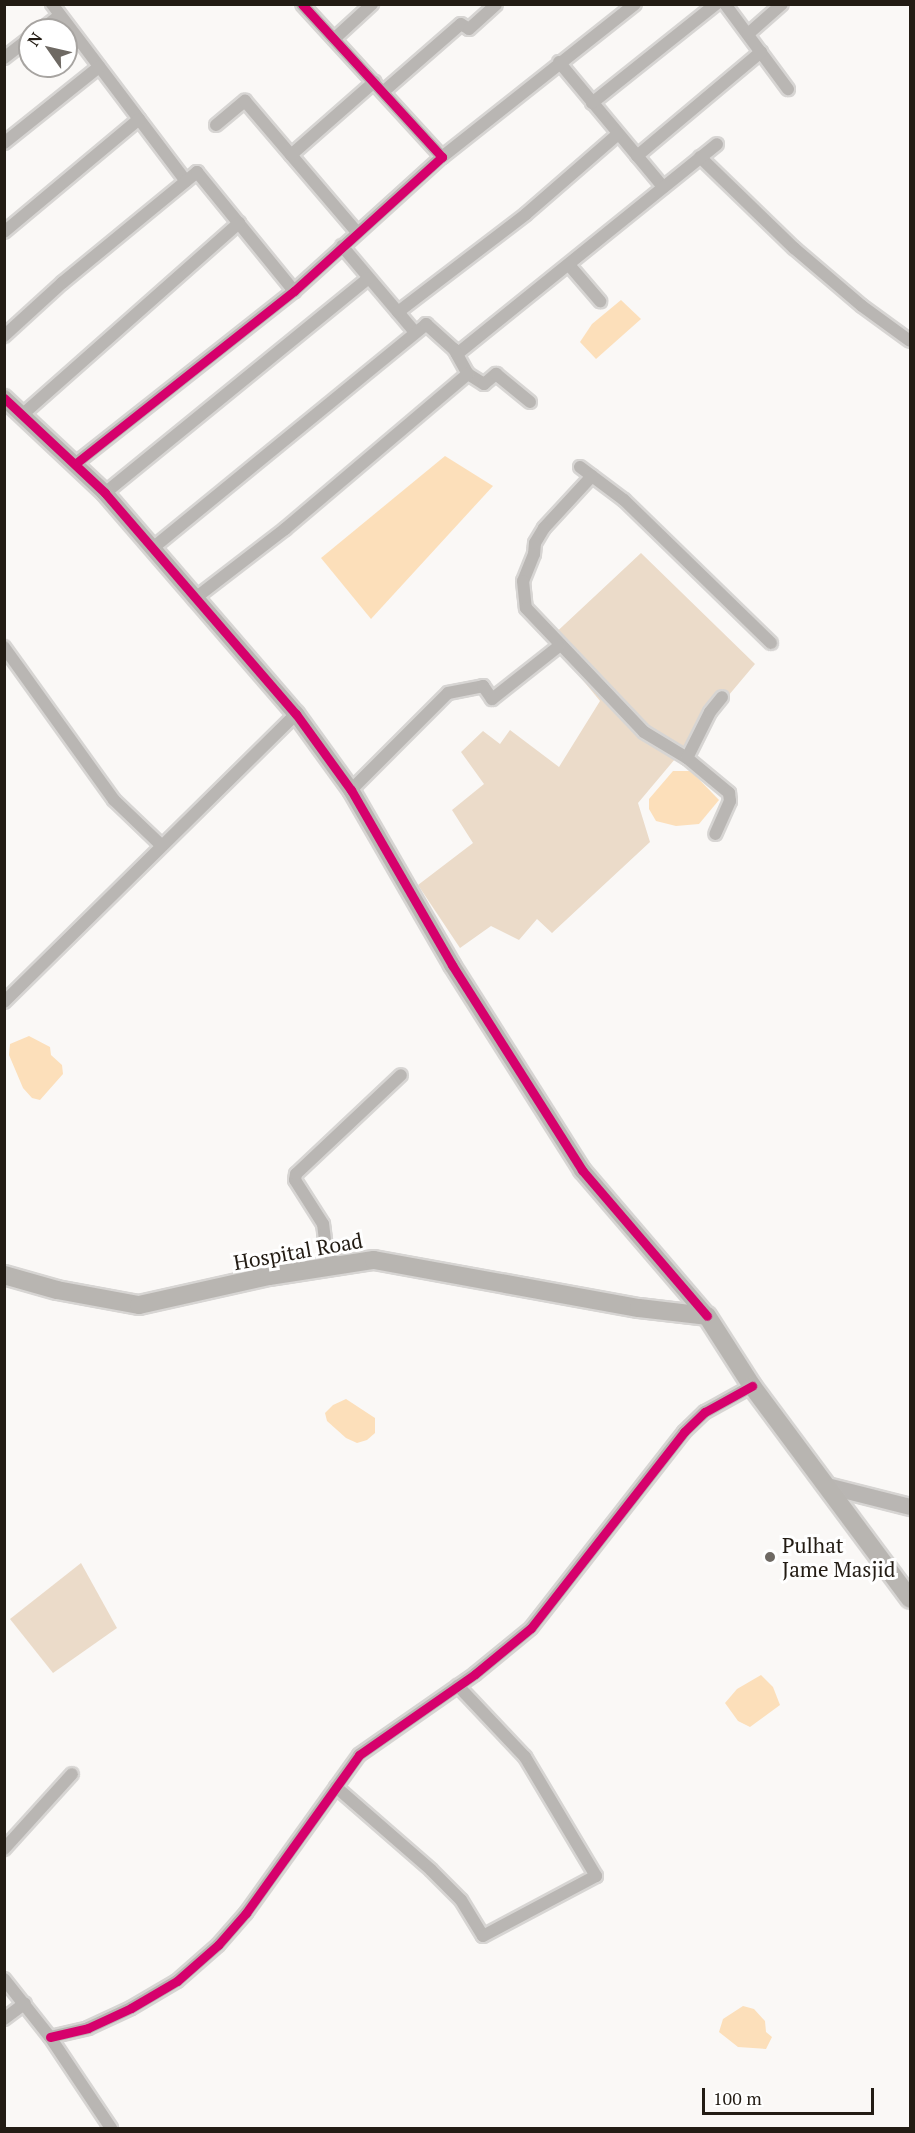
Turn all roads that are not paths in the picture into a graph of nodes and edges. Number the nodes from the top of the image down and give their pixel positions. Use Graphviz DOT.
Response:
graph roads {
  1 [pos="52,4"];
  2 [pos="302,4"];
  3 [pos="372,4"];
  4 [pos="635,4"];
  5 [pos="716,4"];
  6 [pos="725,4"];
  7 [pos="782,4"];
  8 [pos="496,5"];
  9 [pos="60,15"];
  10 [pos="56,18"];
  11 [pos="748,34"];
  12 [pos="334,39"];
  13 [pos="18,47"];
  14 [pos="761,52"];
  15 [pos="4,58"];
  16 [pos="560,62"];
  17 [pos="99,67"];
  18 [pos="374,82"];
  19 [pos="788,89"];
  20 [pos="383,92"];
  21 [pos="592,103"];
  22 [pos="139,119"];
  23 [pos="216,125"];
  24 [pos="617,135"];
  25 [pos="4,143"];
  26 [pos="717,144"];
  27 [pos="291,155"];
  28 [pos="637,156"];
  29 [pos="442,157"];
  30 [pos="700,157"];
  31 [pos="186,181"];
  32 [pos="663,187"];
  33 [pos="239,224"];
  34 [pos="4,232"];
  35 [pos="357,232"];
  36 [pos="342,246"];
  37 [pos="569,265"];
  38 [pos="369,278"];
  39 [pos="294,291"];
  40 [pos="600,300"];
  41 [pos="398,312"];
  42 [pos="415,332"];
  43 [pos="4,336"];
  44 [pos="910,341"];
  45 [pos="457,354"];
  46 [pos="468,374"];
  47 [pos="4,398"];
  48 [pos="530,402"];
  49 [pos="22,415"];
  50 [pos="75,464"];
  51 [pos="580,467"];
  52 [pos="592,476"];
  53 [pos="105,493"];
  54 [pos="154,547"];
  55 [pos="194,598"];
  56 [pos="771,643"];
  57 [pos="4,646"];
  58 [pos="559,646"];
  59 [pos="722,697"];
  60 [pos="296,714"];
  61 [pos="687,758"];
  62 [pos="351,790"];
  63 [pos="715,834"];
  64 [pos="162,846"];
  65 [pos="4,1002"];
  66 [pos="401,1076"];
  67 [pos="336,1266"];
  68 [pos="4,1275"];
  69 [pos="707,1316"];
  70 [pos="752,1386"];
  71 [pos="831,1487"];
  72 [pos="910,1507"];
  73 [pos="910,1599"];
  74 [pos="458,1686"];
  75 [pos="72,1774"];
  76 [pos="336,1786"];
  77 [pos="4,1849"];
  78 [pos="4,1978"];
  79 [pos="25,2003"];
  80 [pos="4,2019"];
  81 [pos="50,2037"];
  82 [pos="111,2128"];
  1 -- 9 [label="street"];
  2 -- 12 [label="street"];
  3 -- 12 [label="street"];
  4 -- 16 [label="street"];
  5 -- 21 [label="street"];
  6 -- 11 [label="street"];
  7 -- 11 [label="street"];
  8 -- 20 [label="street"];
  9 -- 10 [label="street"];
  9 -- 17 [label="street"];
  11 -- 14 [label="street"];
  12 -- 18 [label="street"];
  13 -- 15 [label="street"];
  14 -- 19 [label="street"];
  14 -- 28 [label="street"];
  16 -- 21 [label="street"];
  16 -- 29 [label="street"];
  17 -- 22 [label="street"];
  17 -- 25 [label="street"];
  18 -- 20 [label="street"];
  18 -- 27 [label="street"];
  20 -- 29 [label="street"];
  21 -- 24 [label="street"];
  22 -- 31 [label="street"];
  22 -- 34 [label="street"];
  23 -- 27 [label="street"];
  24 -- 28 [label="street"];
  24 -- 41 [label="street"];
  26 -- 30 [label="street"];
  27 -- 35 [label="street"];
  28 -- 32 [label="street"];
  29 -- 35 [label="street"];
  30 -- 32 [label="street"];
  30 -- 44 [label="street"];
  31 -- 33 [label="street"];
  31 -- 43 [label="street"];
  32 -- 37 [label="street"];
  33 -- 39 [label="street"];
  33 -- 49 [label="street"];
  35 -- 36 [label="street"];
  36 -- 38 [label="street"];
  36 -- 39 [label="street"];
  37 -- 40 [label="street"];
  37 -- 45 [label="street"];
  38 -- 41 [label="street"];
  38 -- 53 [label="street"];
  39 -- 50 [label="street"];
  41 -- 42 [label="street"];
  42 -- 45 [label="street"];
  42 -- 54 [label="street"];
  45 -- 46 [label="street"];
  46 -- 48 [label="street"];
  46 -- 55 [label="street"];
  47 -- 49 [label="street"];
  49 -- 50 [label="street"];
  50 -- 53 [label="street"];
  51 -- 52 [label="street"];
  52 -- 56 [label="street"];
  52 -- 58 [label="street"];
  53 -- 54 [label="street"];
  54 -- 55 [label="street"];
  55 -- 60 [label="street"];
  57 -- 64 [label="street"];
  58 -- 61 [label="street"];
  58 -- 62 [label="street"];
  59 -- 61 [label="street"];
  60 -- 62 [label="street"];
  60 -- 64 [label="street"];
  61 -- 63 [label="street"];
  62 -- 69 [label="street"];
  64 -- 65 [label="street"];
  66 -- 67 [label="street"];
  67 -- 68 [label="main road, Hospital Road"];
  67 -- 69 [label="main road, Hospital Road"];
  69 -- 70 [label="main road"];
  70 -- 71 [label="main road"];
  70 -- 74 [label="street"];
  71 -- 72 [label="street"];
  71 -- 73 [label="main road"];
  74 -- 76 [label="street"];
  74 -- 76 [label="street"];
  75 -- 77 [label="street"];
  76 -- 81 [label="street"];
  78 -- 79 [label="street"];
  79 -- 80 [label="street"];
  79 -- 81 [label="street"];
  81 -- 82 [label="street"];
}
